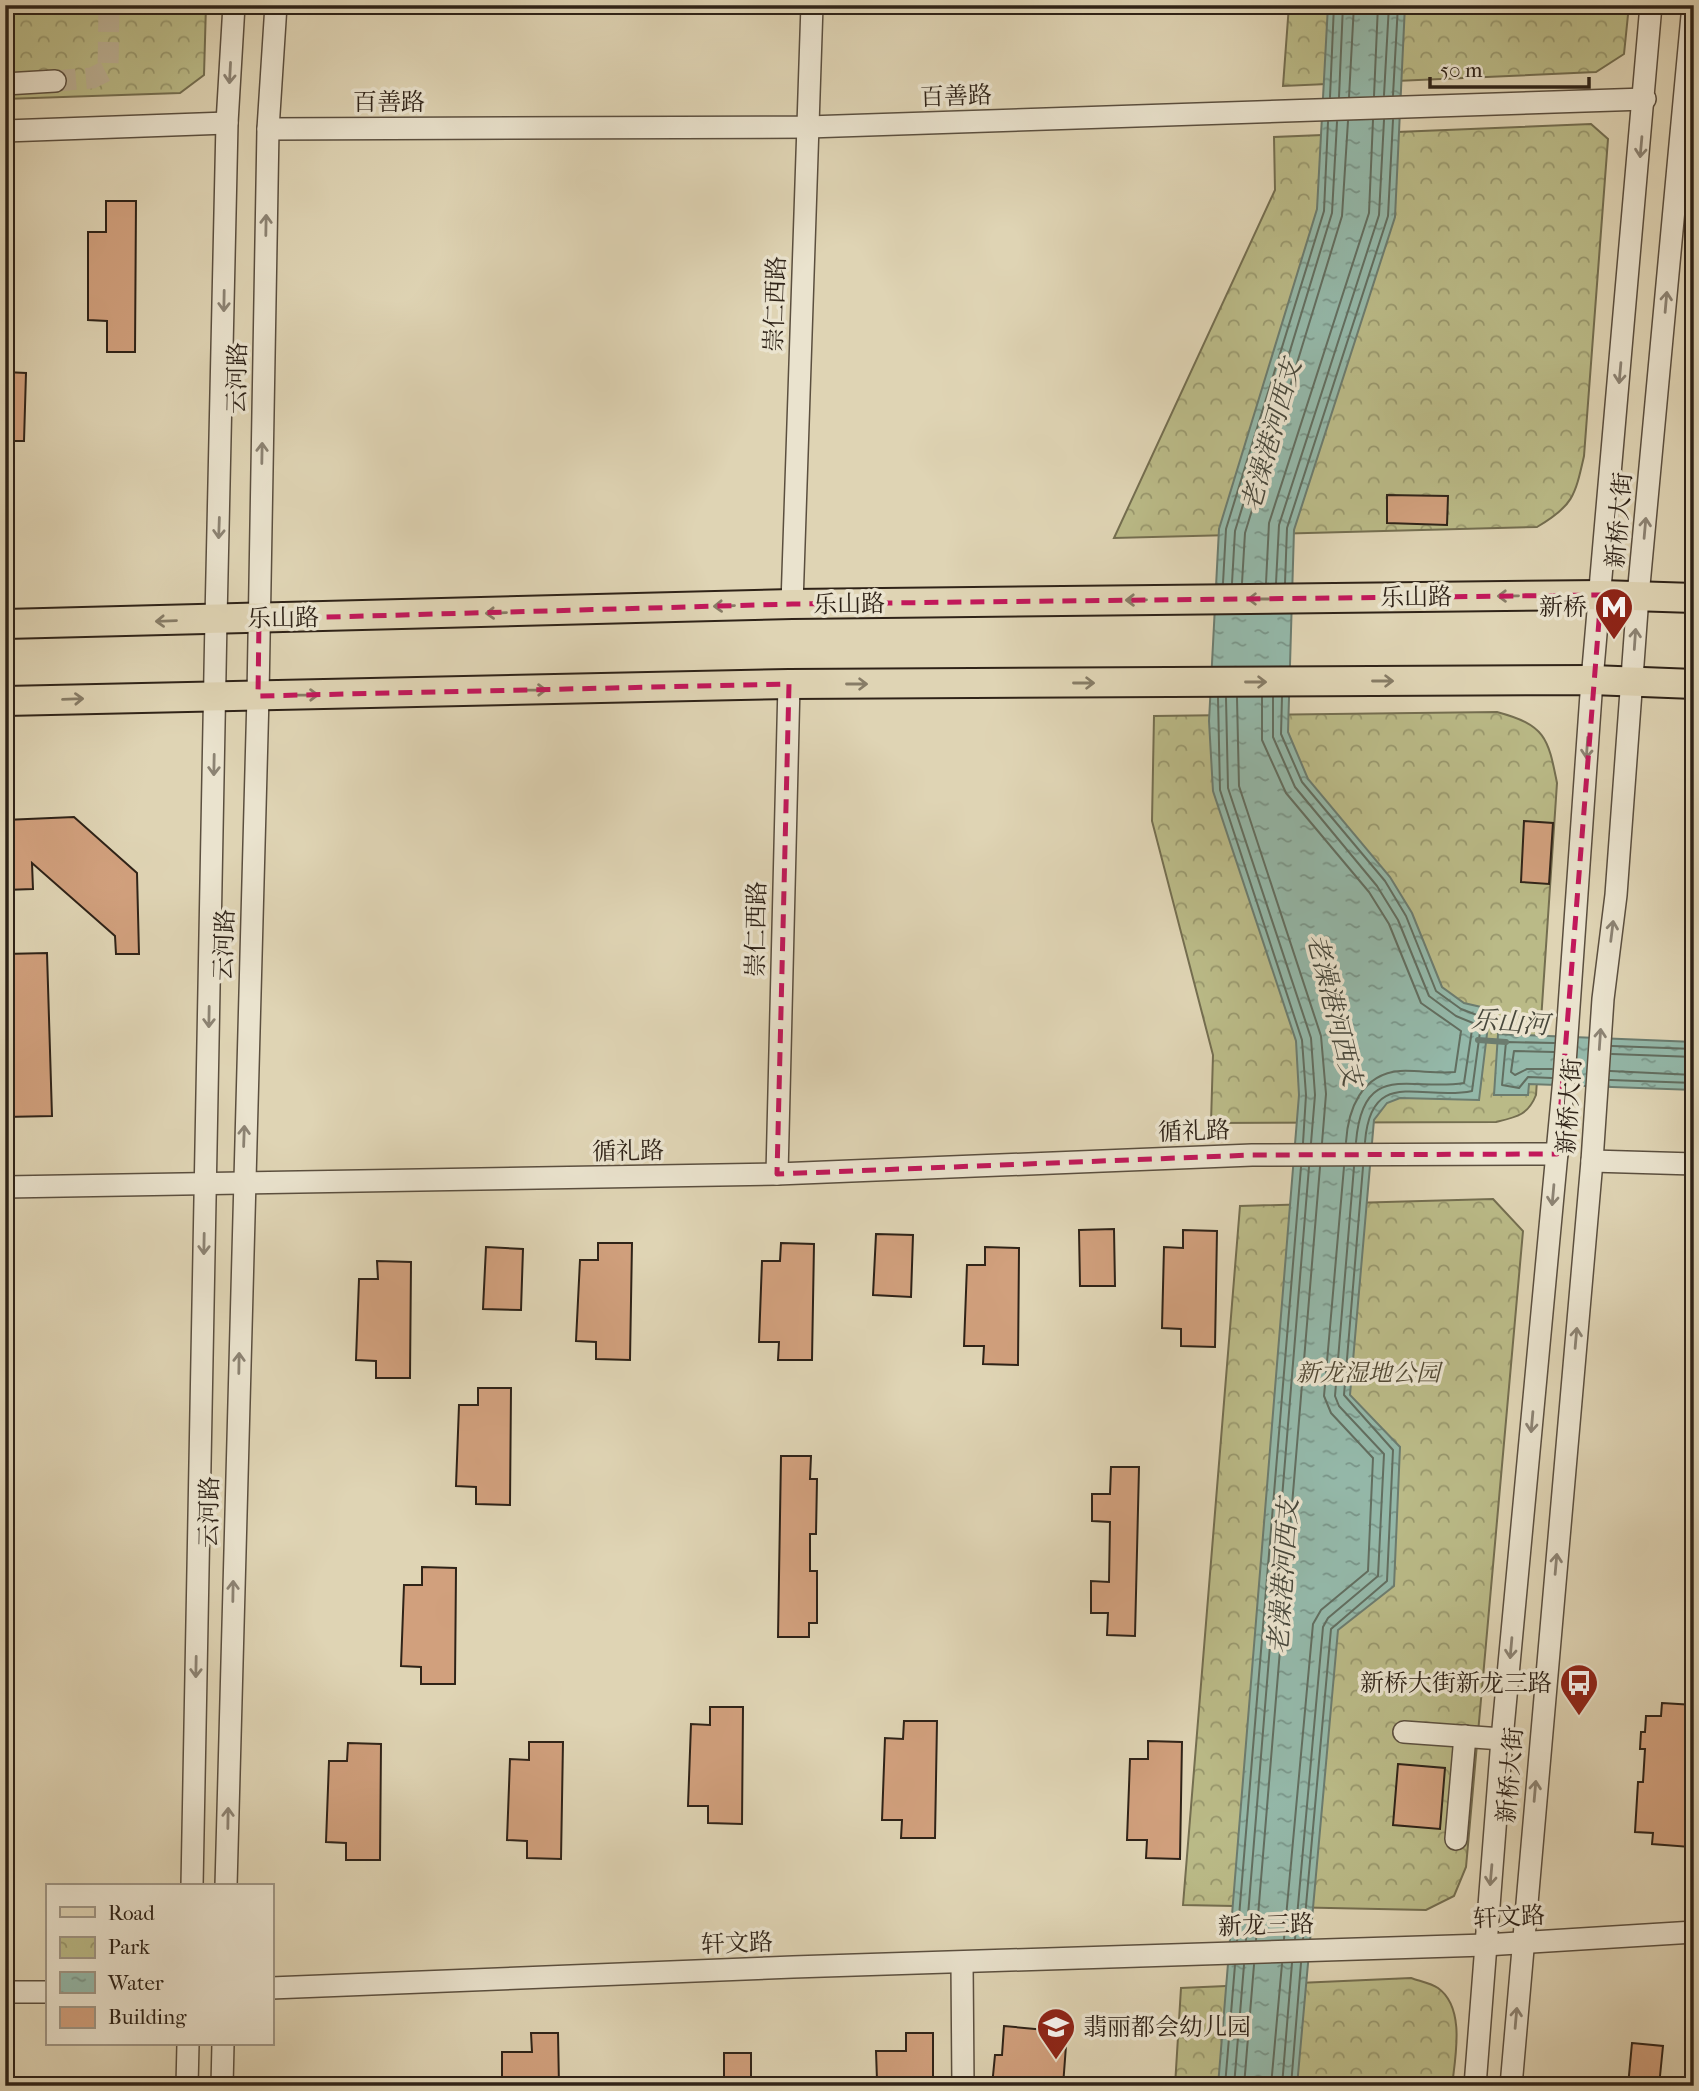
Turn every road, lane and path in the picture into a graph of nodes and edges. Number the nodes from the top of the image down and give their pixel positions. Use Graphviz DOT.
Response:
graph roads {
  1 [pos="234,5"];
  2 [pos="276,5"];
  3 [pos="812,5"];
  4 [pos="1651,5"];
  5 [pos="1693,5"];
  6 [pos="55,82"];
  7 [pos="5,84"];
  8 [pos="1645,99"];
  9 [pos="1689,108"];
  10 [pos="227,123"];
  11 [pos="808,127"];
  12 [pos="268,129"];
  13 [pos="5,131"];
  14 [pos="1601,595"];
  15 [pos="1638,596"];
  16 [pos="1694,598"];
  17 [pos="792,604"];
  18 [pos="216,619"];
  19 [pos="259,619"];
  20 [pos="5,624"];
  21 [pos="1592,680"];
  22 [pos="1632,682"];
  23 [pos="789,684"];
  24 [pos="1694,684"];
  25 [pos="215,696"];
  26 [pos="258,696"];
  27 [pos="5,701"];
  28 [pos="1557,1154"];
  29 [pos="1592,1161"];
  30 [pos="1694,1164"];
  31 [pos="776,1174"];
  32 [pos="206,1183"];
  33 [pos="243,1184"];
  34 [pos="5,1188"];
  35 [pos="1404,1732"];
  36 [pos="1465,1736"];
  37 [pos="1502,1739"];
  38 [pos="1456,1839"];
  39 [pos="192,1884"];
  40 [pos="226,1884"];
  41 [pos="1694,1932"];
  42 [pos="1522,1943"];
  43 [pos="1485,1945"];
  44 [pos="1327,1950"];
  45 [pos="1206,1953"];
  46 [pos="961,1963"];
  47 [pos="273,1989"];
  48 [pos="5,1992"];
  49 [pos="46,1992"];
  50 [pos="188,2046"];
  51 [pos="223,2046"];
  52 [pos="187,2086"];
  53 [pos="222,2086"];
  54 [pos="963,2086"];
  55 [pos="1475,2086"];
  56 [pos="1511,2086"];
  1 -- 10 [label="street, 云河路, one-way"];
  2 -- 12 [label="street, 云河路"];
  3 -- 11 [label="street, 崇仁西路"];
  4 -- 8 [label="street, 新桥大街"];
  5 -- 9 [label="street, 新桥大街"];
  6 -- 7 [label="street"];
  8 -- 11 [label="street, 百善路"];
  8 -- 14 [label="street, 新桥大街, one-way"];
  15 -- 9 [label="street, 新桥大街, one-way"];
  10 -- 13 [label="street"];
  10 -- 18 [label="street, 云河路, one-way"];
  11 -- 12 [label="street, 百善路"];
  11 -- 17 [label="street, 崇仁西路"];
  19 -- 12 [label="street, 云河路, one-way"];
  14 -- 15 [label="main road, 乐山路"];
  14 -- 17 [label="main road, 乐山路, one-way"];
  14 -- 21 [label="street, 新桥大街"];
  15 -- 16 [label="main road, 乐山路"];
  22 -- 15 [label="street, 新桥大街, one-way"];
  17 -- 19 [label="main road, 乐山路, one-way"];
  18 -- 19 [label="main road, 乐山路"];
  18 -- 20 [label="main road, 乐山路, one-way"];
  18 -- 25 [label="street, 云河路"];
  19 -- 26 [label="street, 云河路"];
  21 -- 22 [label="main road"];
  23 -- 21 [label="main road, one-way"];
  21 -- 28 [label="street, 新桥大街, one-way"];
  22 -- 24 [label="main road"];
  29 -- 22 [label="street, 新桥大街, one-way"];
  26 -- 23 [label="main road, one-way"];
  23 -- 31 [label="street, 崇仁西路"];
  25 -- 26 [label="main road"];
  27 -- 25 [label="main road, one-way"];
  25 -- 32 [label="street, 云河路, one-way"];
  33 -- 26 [label="street, 云河路, one-way"];
  28 -- 31 [label="street, 循礼路"];
  28 -- 37 [label="street, 新桥大街, one-way"];
  29 -- 30 [label="street"];
  42 -- 29 [label="street, 新桥大街, one-way"];
  31 -- 33 [label="street, 循礼路"];
  32 -- 33 [label="street, 循礼路"];
  32 -- 34 [label="street, 循礼路"];
  32 -- 39 [label="street, 云河路, one-way"];
  40 -- 33 [label="street, 云河路, one-way"];
  35 -- 36 [label="street"];
  36 -- 37 [label="street"];
  36 -- 38 [label="street"];
  37 -- 43 [label="street, 新桥大街, one-way"];
  41 -- 42 [label="street, 轩文路"];
  42 -- 43 [label="street, 轩文路"];
  56 -- 42 [label="street, 新桥大街, one-way"];
  43 -- 44 [label="street, 轩文路"];
  43 -- 55 [label="street, 新桥大街"];
  44 -- 45 [label="street, 新龙三路"];
  45 -- 46 [label="street, 轩文路"];
  46 -- 47 [label="street, 轩文路"];
  46 -- 54 [label="street"];
  48 -- 49 [label="street"];
  50 -- 52 [label="street"];
  51 -- 53 [label="street"];
}
